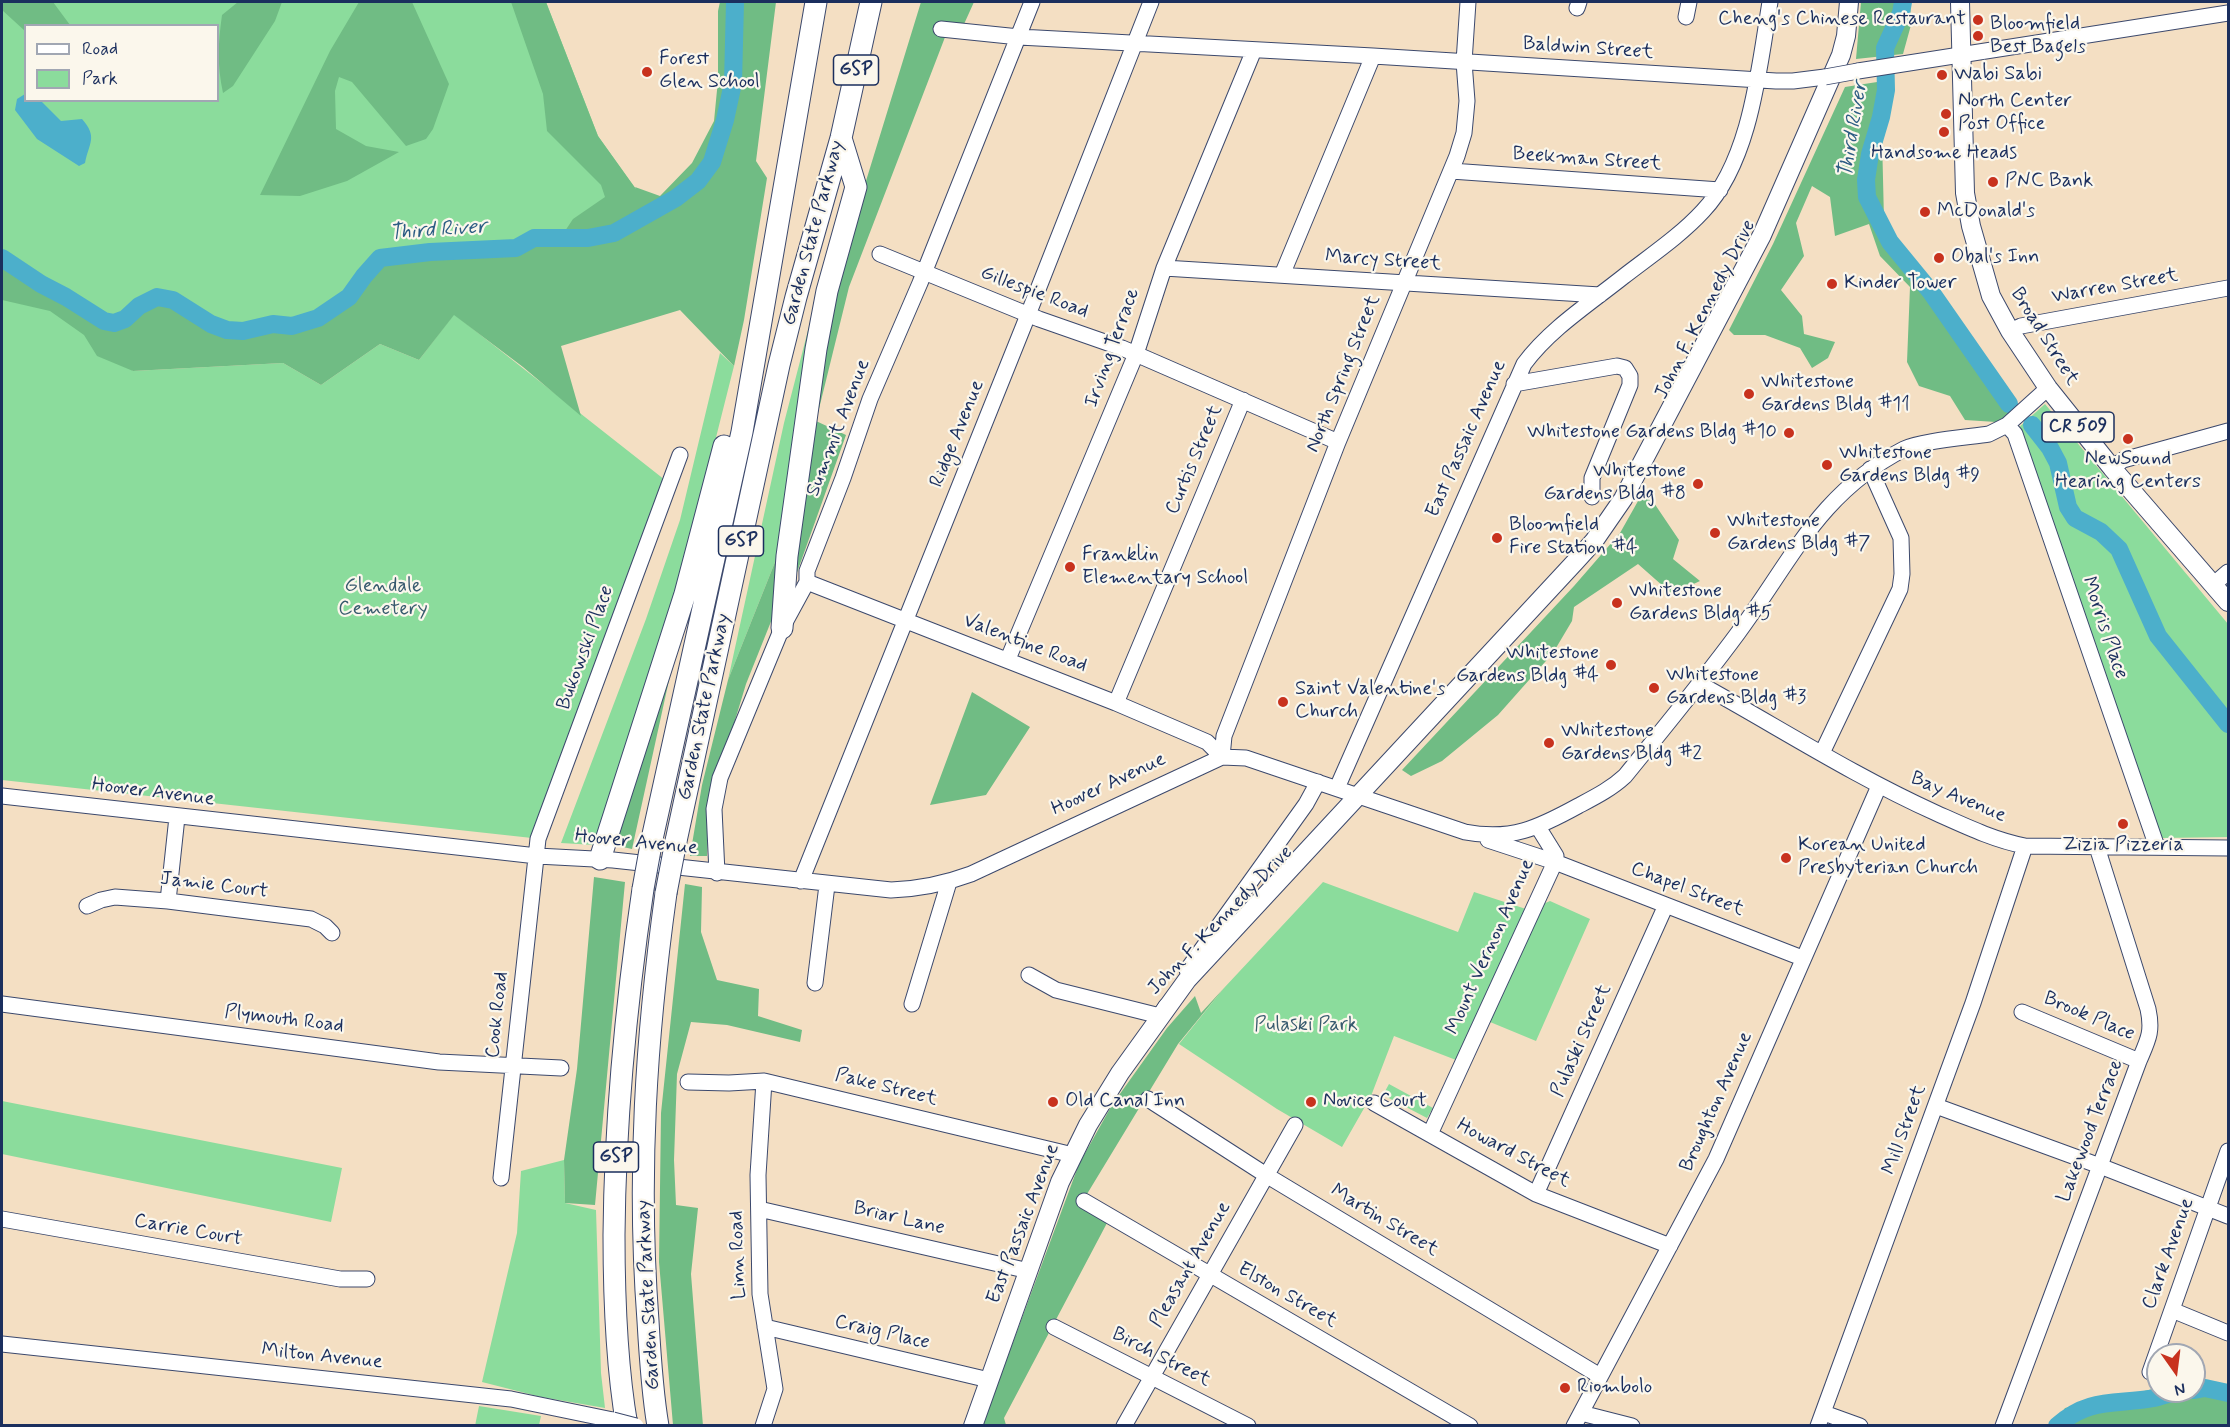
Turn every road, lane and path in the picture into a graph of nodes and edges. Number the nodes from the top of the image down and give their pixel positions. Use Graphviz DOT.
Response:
graph roads {
  1 [pos="816,2"];
  2 [pos="871,2"];
  3 [pos="1032,2"];
  4 [pos="1151,2"];
  5 [pos="1468,2"];
  6 [pos="1770,2"];
  7 [pos="1848,2"];
  8 [pos="1857,2"];
  9 [pos="1960,2"];
  10 [pos="2229,12"];
  11 [pos="941,29"];
  12 [pos="1019,37"];
  13 [pos="1134,43"];
  14 [pos="1254,50"];
  15 [pos="1960,55"];
  16 [pos="1373,56"];
  17 [pos="1464,62"];
  18 [pos="1756,80"];
  19 [pos="841,138"];
  20 [pos="1451,171"];
  21 [pos="1720,190"];
  22 [pos="880,254"];
  23 [pos="1164,268"];
  24 [pos="924,272"];
  25 [pos="1282,274"];
  26 [pos="1404,284"];
  27 [pos="2229,288"];
  28 [pos="765,291"];
  29 [pos="1600,296"];
  30 [pos="1029,314"];
  31 [pos="2010,331"];
  32 [pos="1136,354"];
  33 [pos="1514,384"];
  34 [pos="2048,388"];
  35 [pos="1243,400"];
  36 [pos="2007,425"];
  37 [pos="2229,431"];
  38 [pos="1338,442"];
  39 [pos="680,455"];
  40 [pos="2112,468"];
  41 [pos="1870,469"];
  42 [pos="1592,497"];
  43 [pos="2229,572"];
  44 [pos="807,582"];
  45 [pos="2213,585"];
  46 [pos="2229,602"];
  47 [pos="907,621"];
  48 [pos="782,627"];
  49 [pos="1008,659"];
  50 [pos="1700,684"];
  51 [pos="1116,703"];
  52 [pos="1822,753"];
  53 [pos="1222,757"];
  54 [pos="1318,782"];
  55 [pos="1879,786"];
  56 [pos="1337,788"];
  57 [pos="2,796"];
  58 [pos="1363,797"];
  59 [pos="177,817"];
  60 [pos="1538,827"];
  61 [pos="1465,832"];
  62 [pos="2025,846"];
  63 [pos="2097,847"];
  64 [pos="2157,847"];
  65 [pos="2229,848"];
  66 [pos="537,856"];
  67 [pos="600,859"];
  68 [pos="1556,862"];
  69 [pos="717,873"];
  70 [pos="801,881"];
  71 [pos="949,882"];
  72 [pos="827,885"];
  73 [pos="168,901"];
  74 [pos="1666,904"];
  75 [pos="87,906"];
  76 [pos="332,933"];
  77 [pos="1802,958"];
  78 [pos="1029,975"];
  79 [pos="815,983"];
  80 [pos="2,1004"];
  81 [pos="912,1004"];
  82 [pos="2022,1012"];
  83 [pos="1160,1017"];
  84 [pos="2139,1061"];
  85 [pos="514,1066"];
  86 [pos="561,1068"];
  87 [pos="764,1081"];
  88 [pos="688,1082"];
  89 [pos="1148,1099"];
  90 [pos="1374,1102"];
  91 [pos="1936,1106"];
  92 [pos="1295,1125"];
  93 [pos="1430,1134"];
  94 [pos="2229,1151"];
  95 [pos="1073,1155"];
  96 [pos="2100,1166"];
  97 [pos="1266,1175"];
  98 [pos="501,1178"];
  99 [pos="1536,1194"];
  100 [pos="1084,1201"];
  101 [pos="759,1209"];
  102 [pos="2208,1209"];
  103 [pos="2229,1216"];
  104 [pos="2,1219"];
  105 [pos="1670,1246"];
  106 [pos="1029,1271"];
  107 [pos="1209,1275"];
  108 [pos="367,1279"];
  109 [pos="2172,1310"];
  110 [pos="765,1327"];
  111 [pos="1054,1327"];
  112 [pos="2229,1333"];
  113 [pos="2160,1343"];
  114 [pos="2,1344"];
  115 [pos="1600,1376"];
  116 [pos="1151,1377"];
  117 [pos="989,1380"];
  118 [pos="1578,1419"];
  119 [pos="1821,1419"];
  120 [pos="620,1423"];
  121 [pos="636,1425"];
  122 [pos="658,1425"];
  123 [pos="763,1425"];
  124 [pos="973,1425"];
  125 [pos="1124,1425"];
  126 [pos="1248,1425"];
  127 [pos="1470,1425"];
  128 [pos="1632,1425"];
  129 [pos="1860,1425"];
  130 [pos="2003,1425"];
  1 -- 28 [label="highway, Garden State Parkway / GSP"];
  2 -- 19 [label="highway, Garden State Parkway / GSP"];
  3 -- 12 [label="street, Summit Avenue"];
  4 -- 13 [label="street, Ridge Avenue"];
  5 -- 17 [label="street, North Spring Street"];
  6 -- 18 [label="street, East Passaic Avenue"];
  7 -- 58 [label="main road, John F. Kennedy Drive"];
  8 -- 58 [label="main road, John F. Kennedy Drive"];
  9 -- 15 [label="main road, Broad Street / CR 509"];
  10 -- 15 [label="street, Baldwin Street"];
  11 -- 12 [label="street, Baldwin Street"];
  12 -- 13 [label="street, Baldwin Street"];
  12 -- 24 [label="street, Summit Avenue"];
  13 -- 14 [label="street, Baldwin Street"];
  13 -- 30 [label="street, Ridge Avenue"];
  14 -- 16 [label="street, Baldwin Street"];
  14 -- 23 [label="street, Irving Terrace"];
  15 -- 18 [label="street, Baldwin Street, bridge"];
  15 -- 31 [label="main road, Broad Street / CR 509"];
  16 -- 17 [label="street, Baldwin Street"];
  16 -- 25 [label="street"];
  17 -- 18 [label="street, Baldwin Street"];
  17 -- 20 [label="street, North Spring Street"];
  18 -- 21 [label="street, East Passaic Avenue"];
  19 -- 48 [label="highway"];
  19 -- 122 [label="highway, Garden State Parkway / GSP, bridge"];
  20 -- 21 [label="street, Beekman Street"];
  20 -- 26 [label="street, North Spring Street"];
  21 -- 29 [label="street, East Passaic Avenue"];
  22 -- 24 [label="street, Gillespie Road"];
  23 -- 25 [label="street, Marcy Street"];
  23 -- 32 [label="street, Irving Terrace"];
  24 -- 30 [label="street, Gillespie Road"];
  24 -- 44 [label="street, Summit Avenue"];
  25 -- 26 [label="street, Marcy Street"];
  26 -- 29 [label="street, Marcy Street"];
  26 -- 38 [label="street, North Spring Street"];
  27 -- 31 [label="street, Warren Street"];
  28 -- 67 [label="highway"];
  28 -- 120 [label="highway, Garden State Parkway / GSP, bridge"];
  29 -- 33 [label="street, East Passaic Avenue"];
  30 -- 32 [label="street, Gillespie Road"];
  30 -- 47 [label="street, Ridge Avenue"];
  31 -- 34 [label="main road, Broad Street / CR 509"];
  32 -- 35 [label="street, Gillespie Road"];
  32 -- 49 [label="street, Irving Terrace"];
  33 -- 42 [label="street"];
  33 -- 56 [label="street, East Passaic Avenue"];
  34 -- 36 [label="street"];
  34 -- 40 [label="main road, Broad Street / CR 509"];
  35 -- 38 [label="street, Gillespie Road"];
  35 -- 51 [label="street, Curtis Street"];
  36 -- 41 [label="street"];
  36 -- 64 [label="street, Morris Place"];
  37 -- 40 [label="street"];
  38 -- 53 [label="street, North Spring Street"];
  39 -- 66 [label="street, Bukowski Place"];
  40 -- 45 [label="main road, Broad Street / CR 509"];
  41 -- 50 [label="street"];
  41 -- 52 [label="street"];
  43 -- 45 [label="street"];
  44 -- 47 [label="street, Valentine Road"];
  44 -- 48 [label="street, Summit Avenue"];
  45 -- 46 [label="main road, Broad Street / CR 509"];
  47 -- 49 [label="street, Valentine Road"];
  47 -- 70 [label="street, Ridge Avenue"];
  48 -- 69 [label="street, Summit Avenue"];
  49 -- 51 [label="street, Valentine Road"];
  50 -- 52 [label="street, Bay Avenue"];
  50 -- 60 [label="street"];
  51 -- 53 [label="street, Valentine Road"];
  52 -- 55 [label="street, Bay Avenue"];
  53 -- 54 [label="street"];
  53 -- 71 [label="street, Hoover Avenue"];
  54 -- 56 [label="street"];
  54 -- 83 [label="street, East Passaic Avenue"];
  55 -- 62 [label="street, Bay Avenue"];
  55 -- 77 [label="street, Broughton Avenue"];
  56 -- 58 [label="street"];
  57 -- 59 [label="street, Hoover Avenue"];
  58 -- 61 [label="street"];
  58 -- 83 [label="main road, John F. Kennedy Drive"];
  59 -- 66 [label="street, Hoover Avenue"];
  59 -- 73 [label="street"];
  60 -- 61 [label="street"];
  60 -- 68 [label="street"];
  61 -- 68 [label="street, Mount Vernon Avenue"];
  62 -- 63 [label="street, Bay Avenue"];
  62 -- 91 [label="street, Mill Street"];
  63 -- 64 [label="street, Bay Avenue"];
  63 -- 84 [label="street, Lakewood Terrace"];
  64 -- 65 [label="street, Bay Avenue"];
  66 -- 67 [label="street, Hoover Avenue"];
  66 -- 85 [label="street, Cook Road"];
  67 -- 69 [label="street, Hoover Avenue"];
  68 -- 74 [label="street, Chapel Street"];
  68 -- 93 [label="street, Mount Vernon Avenue"];
  69 -- 70 [label="street, Hoover Avenue"];
  70 -- 72 [label="street, Hoover Avenue"];
  71 -- 72 [label="street, Hoover Avenue"];
  71 -- 81 [label="street"];
  72 -- 79 [label="street"];
  73 -- 75 [label="street, Jamie Court"];
  73 -- 76 [label="street, Jamie Court"];
  74 -- 77 [label="street, Chapel Street"];
  74 -- 99 [label="street, Pulaski Street"];
  77 -- 105 [label="street, Broughton Avenue"];
  78 -- 83 [label="street"];
  80 -- 85 [label="street, Plymouth Road"];
  82 -- 84 [label="street, Brook Place"];
  83 -- 95 [label="main road, East Passaic Avenue"];
  84 -- 96 [label="street, Lakewood Terrace"];
  85 -- 86 [label="street, Plymouth Road"];
  85 -- 98 [label="street, Cook Road"];
  87 -- 88 [label="street, Pake Street"];
  87 -- 95 [label="street, Pake Street"];
  87 -- 101 [label="street, Linn Road"];
  89 -- 97 [label="street, Martin Street"];
  90 -- 93 [label="street, Howard Street"];
  91 -- 96 [label="street"];
  91 -- 119 [label="street, Mill Street"];
  92 -- 97 [label="street, Pleasant Avenue"];
  93 -- 99 [label="street, Howard Street"];
  94 -- 102 [label="street, Clark Avenue"];
  95 -- 106 [label="main road, East Passaic Avenue"];
  96 -- 102 [label="street"];
  96 -- 130 [label="street, Lakewood Terrace"];
  97 -- 107 [label="street, Pleasant Avenue"];
  97 -- 115 [label="street, Martin Street"];
  99 -- 105 [label="street, Howard Street"];
  100 -- 107 [label="street, Elston Street"];
  101 -- 106 [label="street, Briar Lane"];
  101 -- 110 [label="street, Linn Road"];
  102 -- 103 [label="street"];
  102 -- 109 [label="street, Clark Avenue"];
  104 -- 108 [label="street, Carrie Court"];
  105 -- 115 [label="street, Broughton Avenue"];
  106 -- 117 [label="main road, East Passaic Avenue"];
  107 -- 116 [label="street, Pleasant Avenue"];
  107 -- 127 [label="street, Elston Street"];
  109 -- 112 [label="street"];
  109 -- 113 [label="street, Clark Avenue"];
  110 -- 117 [label="street, Craig Place"];
  110 -- 123 [label="street, Linn Road"];
  111 -- 116 [label="street, Birch Street"];
  114 -- 120 [label="street, Milton Avenue"];
  115 -- 118 [label="street, Broughton Avenue"];
  116 -- 125 [label="street, Pleasant Avenue"];
  116 -- 126 [label="street, Birch Street"];
  117 -- 124 [label="main road, East Passaic Avenue"];
  118 -- 128 [label="street"];
  119 -- 129 [label="street"];
  120 -- 121 [label="street, Milton Avenue, bridge"];
}
